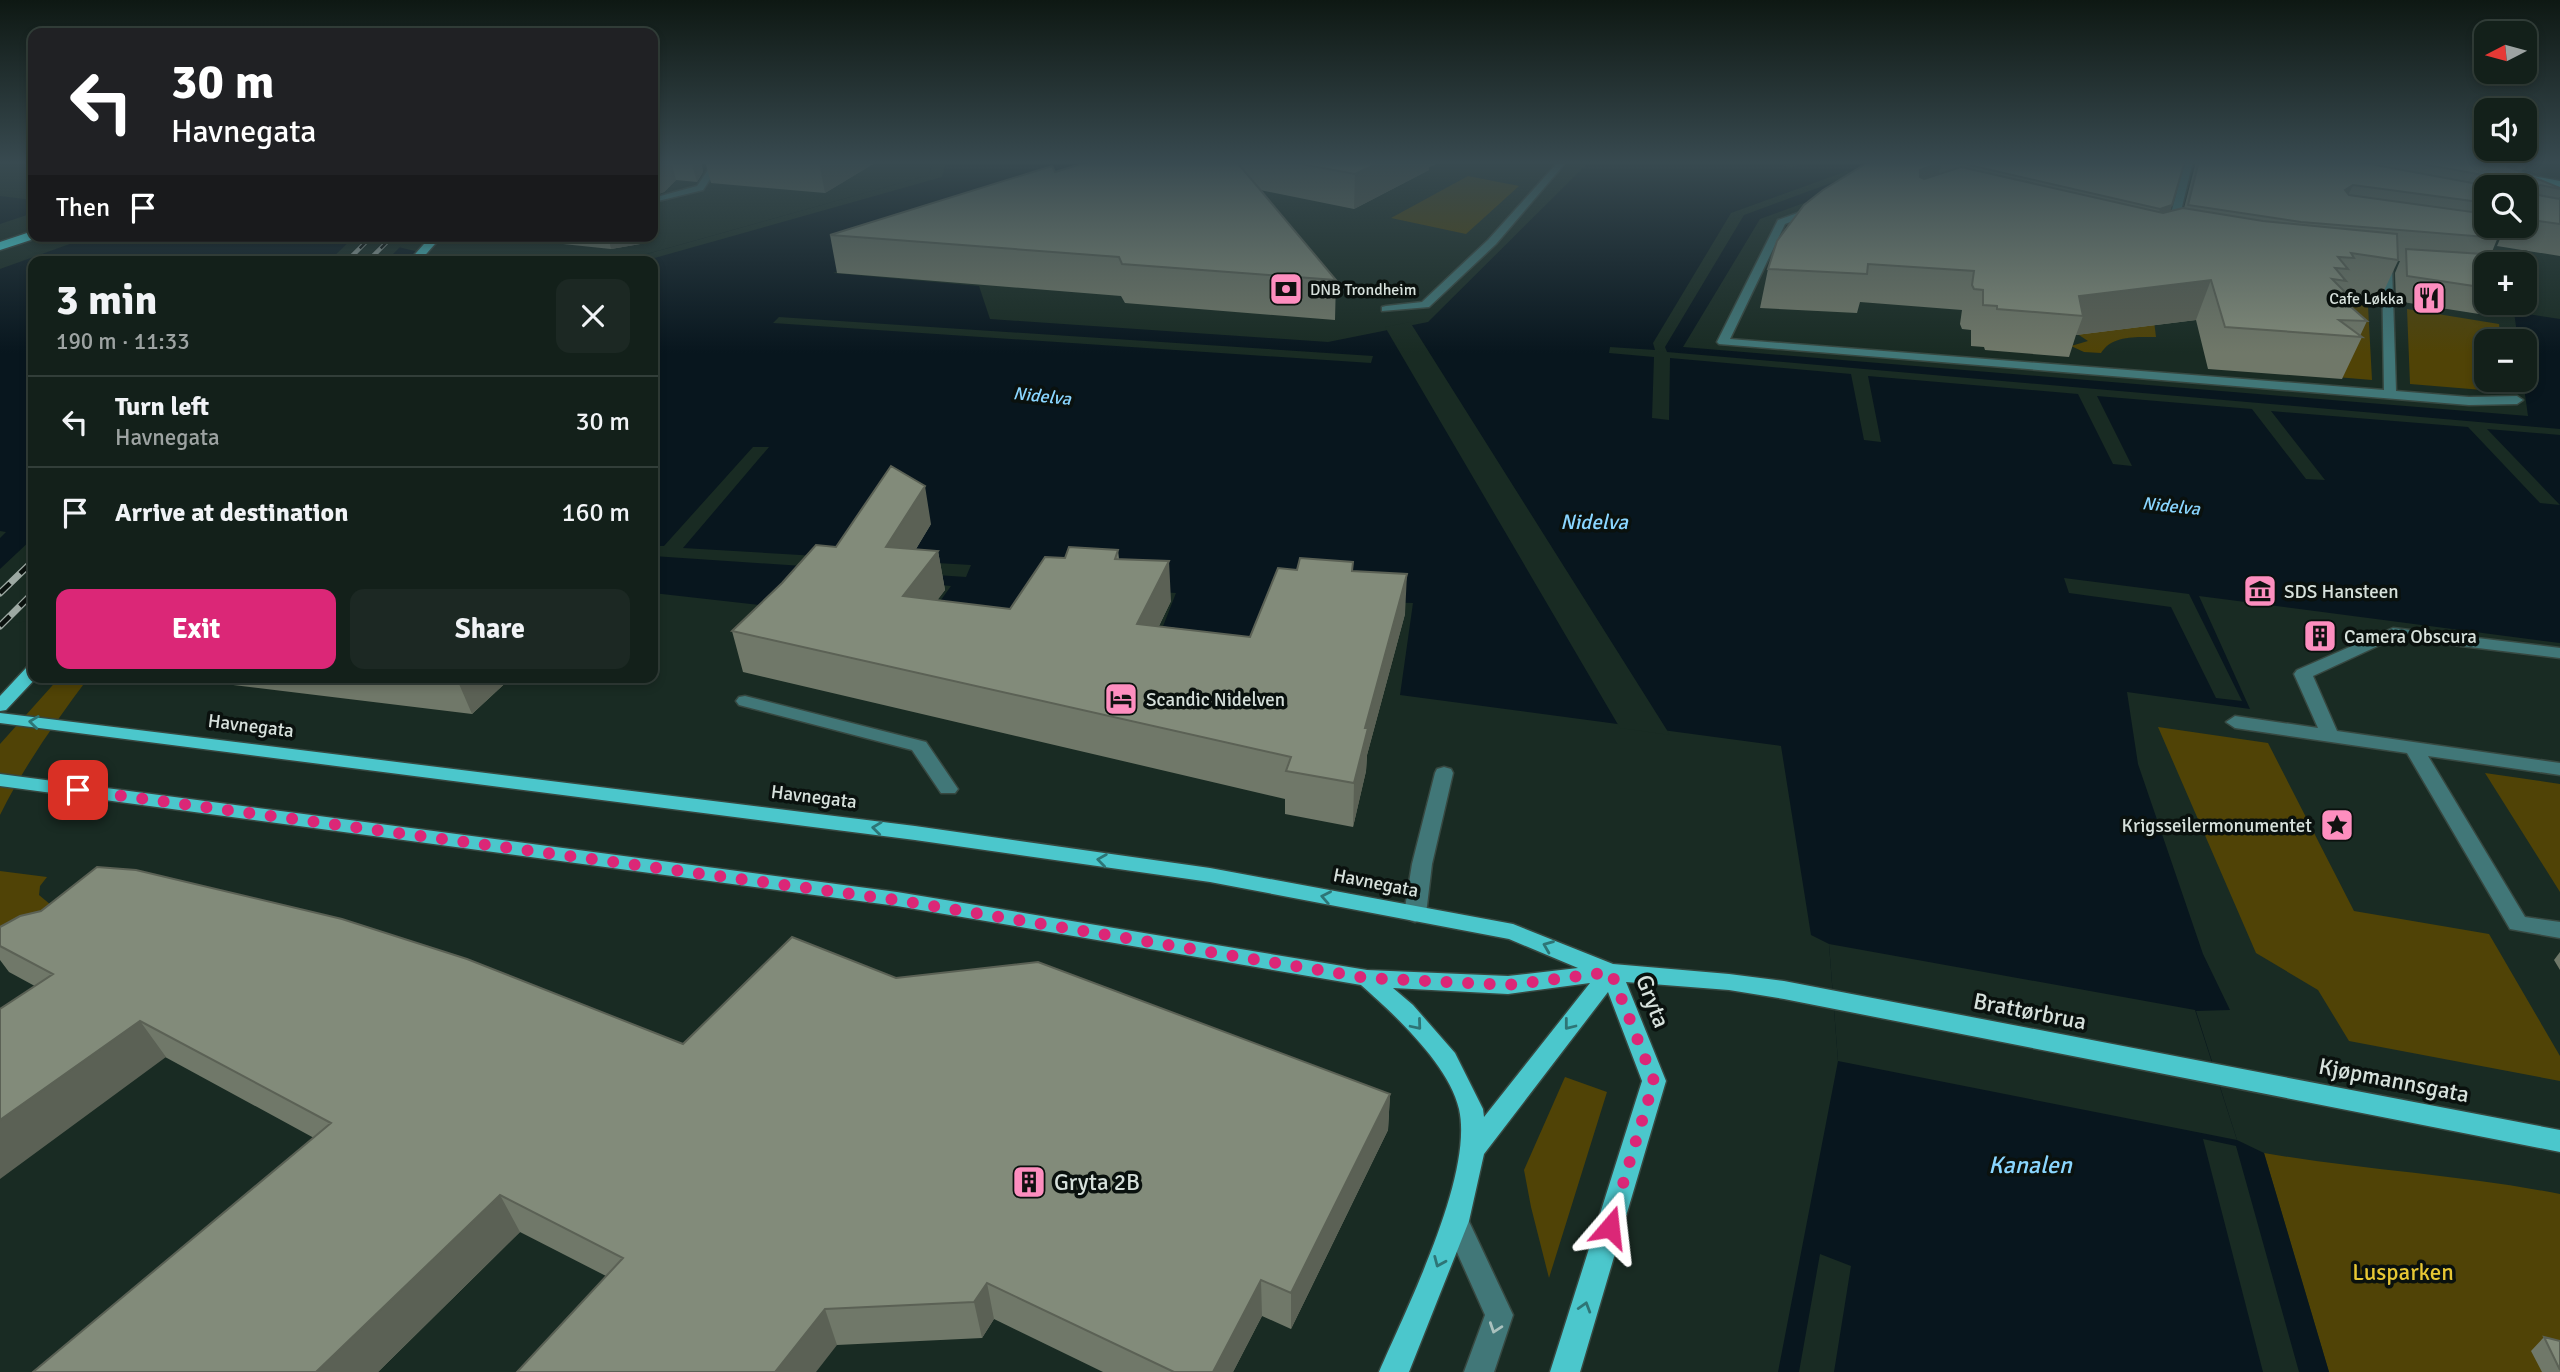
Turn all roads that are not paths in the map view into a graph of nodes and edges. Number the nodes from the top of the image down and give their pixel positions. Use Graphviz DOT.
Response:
graph roads {
  1 [pos="1507,225"];
  2 [pos="1780,225"];
  3 [pos="2174,225"];
  4 [pos="28,236"];
  5 [pos="2170,240"];
  6 [pos="431,242"];
  7 [pos="0,246"];
  8 [pos="419,256"];
  9 [pos="2387,266"];
  10 [pos="1386,309"];
  11 [pos="2390,395"];
  12 [pos="2517,400"];
  13 [pos="2560,653"];
  14 [pos="28,676"];
  15 [pos="745,701"];
  16 [pos="0,706"];
  17 [pos="0,718"];
  18 [pos="2235,722"];
  19 [pos="2330,736"];
  20 [pos="2414,748"];
  21 [pos="2560,769"];
  22 [pos="1444,773"];
  23 [pos="0,780"];
  24 [pos="948,789"];
  25 [pos="1415,914"];
  26 [pos="2560,930"];
  27 [pos="1611,972"];
  28 [pos="1367,978"];
  29 [pos="1834,1000"];
  30 [pos="2217,1074"];
  31 [pos="2560,1141"];
  32 [pos="1472,1150"];
  33 [pos="1456,1221"];
  34 [pos="1394,1372"];
  35 [pos="1479,1372"];
  36 [pos="1565,1372"];
  1 -- 10 [label="street"];
  2 -- 11 [label="street"];
  3 -- 5 [label="street"];
  4 -- 7 [label="highway"];
  6 -- 8 [label="main road"];
  9 -- 11 [label="street"];
  11 -- 12 [label="street"];
  13 -- 19 [label="street"];
  14 -- 16 [label="main road"];
  15 -- 24 [label="street"];
  25 -- 17 [label="main road, Havnegata, one-way"];
  18 -- 19 [label="street"];
  19 -- 20 [label="street"];
  20 -- 21 [label="street"];
  20 -- 26 [label="street"];
  22 -- 25 [label="street"];
  23 -- 28 [label="main road, Havnegata"];
  27 -- 25 [label="main road, Havnegata, one-way"];
  27 -- 28 [label="main road, Havnegata"];
  27 -- 29 [label="main road, Havnegata"];
  27 -- 32 [label="main road, Gryta, one-way"];
  36 -- 27 [label="main road, Gryta, one-way"];
  28 -- 32 [label="main road, one-way"];
  29 -- 30 [label="main road, Brattørbrua"];
  30 -- 31 [label="main road, Kjøpmannsgata"];
  32 -- 33 [label="main road, Gryta"];
  33 -- 34 [label="main road, Gryta, one-way"];
  33 -- 35 [label="street, one-way"];
}
